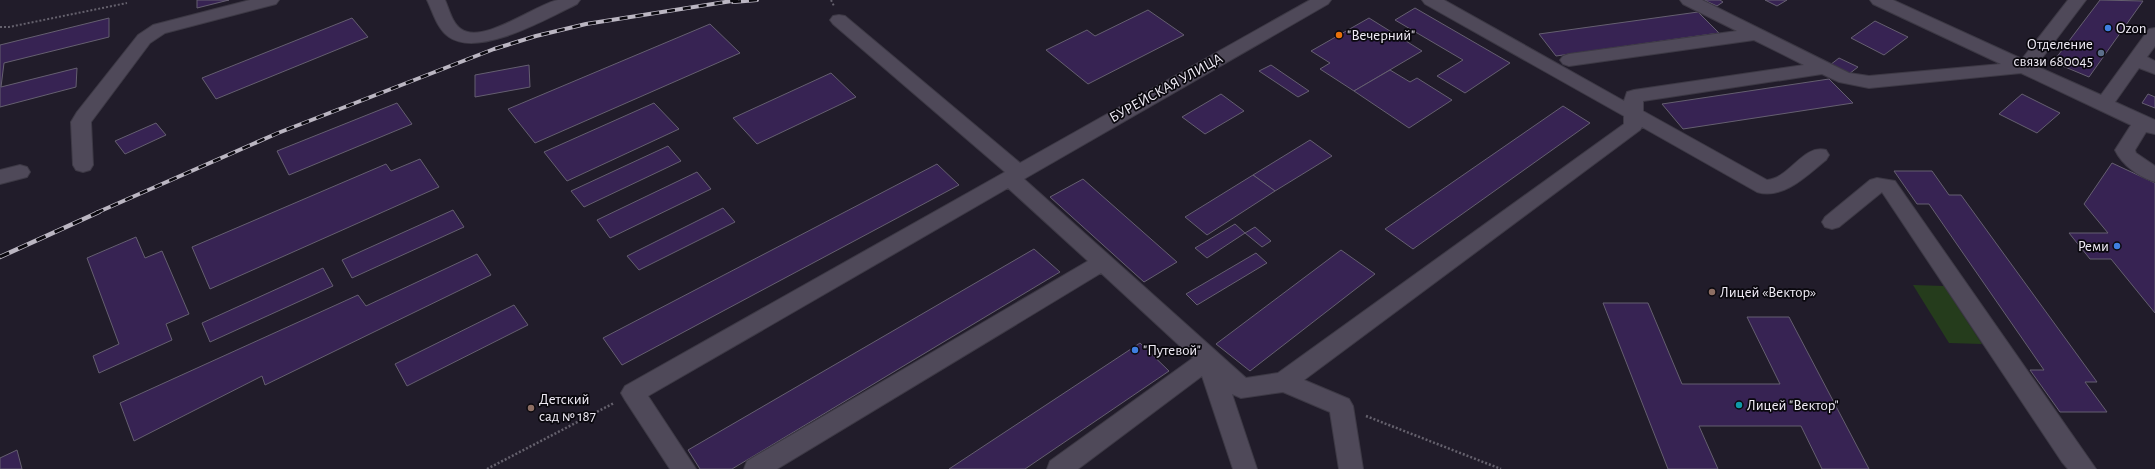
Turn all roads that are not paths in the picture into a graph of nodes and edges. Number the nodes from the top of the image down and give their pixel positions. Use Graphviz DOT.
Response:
graph roads {
  1 [pos="270,0"];
  2 [pos="436,0"];
  3 [pos="571,0"];
  4 [pos="1322,0"];
  5 [pos="1431,0"];
  6 [pos="1689,0"];
  7 [pos="1879,0"];
  8 [pos="2077,0"];
  9 [pos="839,20"];
  10 [pos="2155,32"];
  11 [pos="1755,34"];
  12 [pos="2136,59"];
  13 [pos="1569,60"];
  14 [pos="2026,67"];
  15 [pos="1824,68"];
  16 [pos="2155,68"];
  17 [pos="2104,104"];
  18 [pos="1634,114"];
  19 [pos="2149,125"];
  20 [pos="1819,155"];
  21 [pos="83,165"];
  22 [pos="20,172"];
  23 [pos="1015,175"];
  24 [pos="2155,175"];
  25 [pos="0,177"];
  26 [pos="1832,222"];
  27 [pos="1102,262"];
  28 [pos="1208,359"];
  29 [pos="1284,382"];
  30 [pos="684,469"];
  31 [pos="756,469"];
  32 [pos="1059,469"];
  33 [pos="1245,469"];
  34 [pos="1351,469"];
  35 [pos="2084,469"];
  1 -- 21 [label="street"];
  2 -- 3 [label="street"];
  4 -- 23 [label="street, БУРЕЙСКАЯ УЛИЦА"];
  5 -- 18 [label="street"];
  6 -- 11 [label="street"];
  7 -- 14 [label="street"];
  8 -- 14 [label="street"];
  9 -- 23 [label="street"];
  10 -- 12 [label="street"];
  11 -- 13 [label="street"];
  11 -- 15 [label="street"];
  12 -- 16 [label="street"];
  12 -- 17 [label="street"];
  14 -- 15 [label="street"];
  14 -- 17 [label="street"];
  15 -- 18 [label="street"];
  17 -- 19 [label="street"];
  18 -- 20 [label="street"];
  18 -- 29 [label="street"];
  19 -- 24 [label="street"];
  22 -- 25 [label="street"];
  23 -- 27 [label="street"];
  23 -- 30 [label="street, БУРЕЙСКАЯ УЛИЦА"];
  26 -- 35 [label="street"];
  27 -- 28 [label="street"];
  27 -- 31 [label="street"];
  28 -- 29 [label="street"];
  28 -- 32 [label="street"];
  28 -- 33 [label="street"];
  29 -- 34 [label="street"];
}
